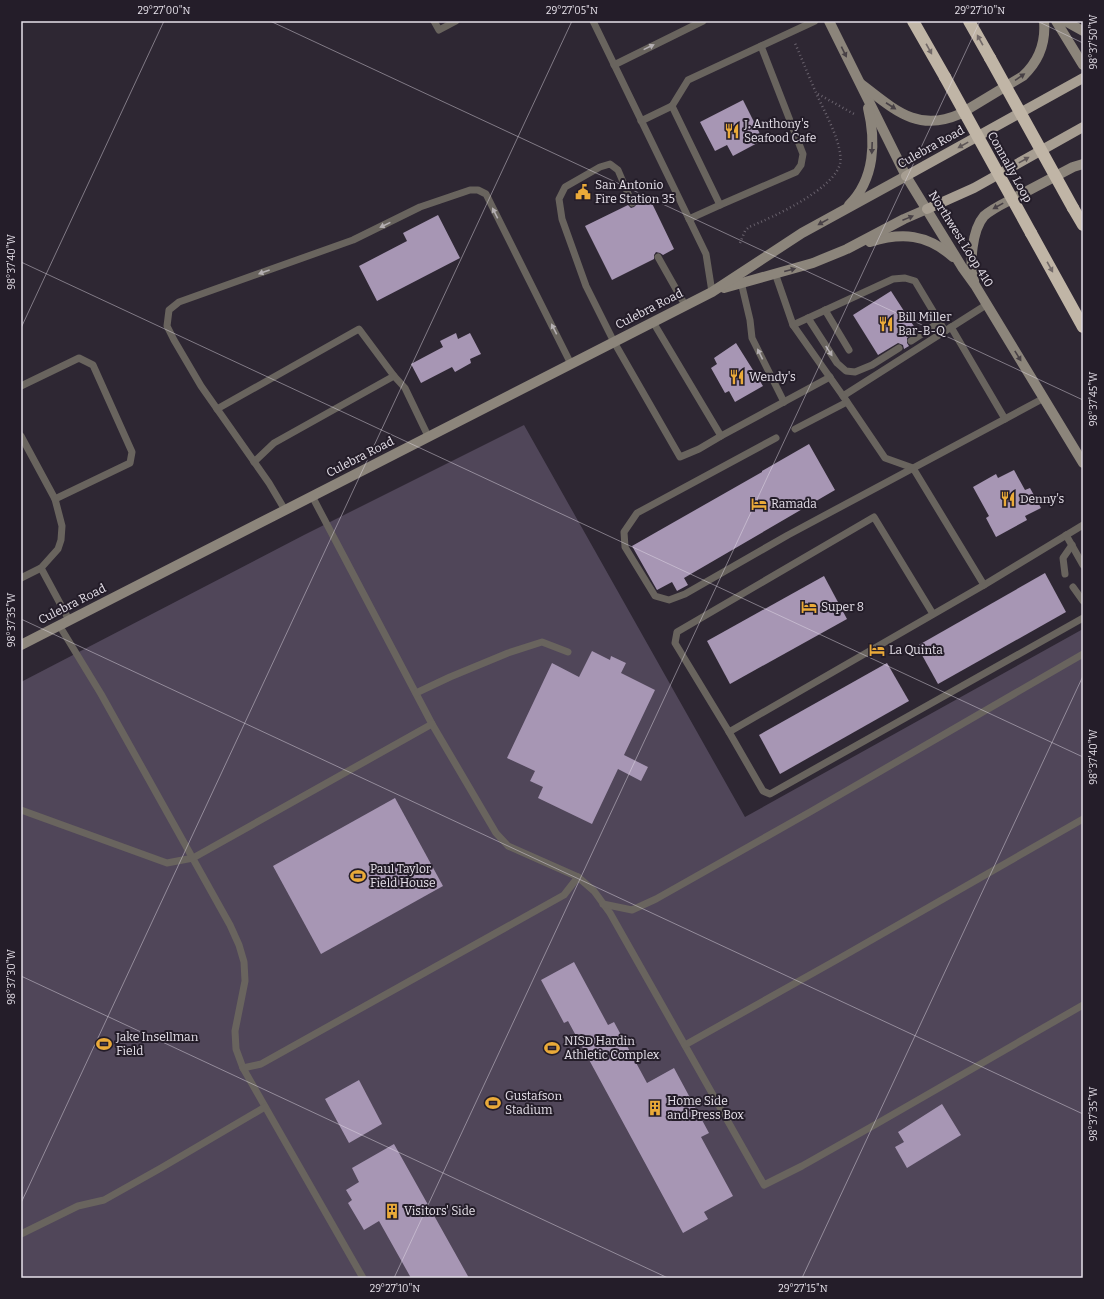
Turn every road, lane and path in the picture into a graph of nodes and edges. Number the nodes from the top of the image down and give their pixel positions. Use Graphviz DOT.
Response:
graph roads {
  1 [pos="434,21"];
  2 [pos="456,21"];
  3 [pos="593,21"];
  4 [pos="703,21"];
  5 [pos="815,21"];
  6 [pos="829,21"];
  7 [pos="913,21"];
  8 [pos="969,21"];
  9 [pos="1044,21"];
  10 [pos="1056,21"];
  11 [pos="1065,21"];
  12 [pos="1083,31"];
  13 [pos="761,46"];
  14 [pos="614,65"];
  15 [pos="1083,65"];
  16 [pos="1083,78"];
  17 [pos="860,83"];
  18 [pos="817,94"];
  19 [pos="672,106"];
  20 [pos="854,114"];
  21 [pos="641,121"];
  22 [pos="1083,127"];
  23 [pos="1083,164"];
  24 [pos="906,176"];
  25 [pos="632,203"];
  26 [pos="720,205"];
  27 [pos="927,209"];
  28 [pos="843,210"];
  29 [pos="689,219"];
  30 [pos="1083,225"];
  31 [pos="847,249"];
  32 [pos="658,257"];
  33 [pos="962,267"];
  34 [pos="775,273"];
  35 [pos="741,282"];
  36 [pos="975,286"];
  37 [pos="712,292"];
  38 [pos="986,305"];
  39 [pos="685,306"];
  40 [pos="825,310"];
  41 [pos="808,318"];
  42 [pos="653,322"];
  43 [pos="940,322"];
  44 [pos="793,325"];
  45 [pos="1083,327"];
  46 [pos="948,329"];
  47 [pos="911,341"];
  48 [pos="614,342"];
  49 [pos="899,348"];
  50 [pos="849,350"];
  51 [pos="571,364"];
  52 [pos="394,376"];
  53 [pos="830,377"];
  54 [pos="21,386"];
  55 [pos="1044,398"];
  56 [pos="845,399"];
  57 [pos="784,402"];
  58 [pos="217,409"];
  59 [pos="1005,418"];
  60 [pos="795,429"];
  61 [pos="21,436"];
  62 [pos="428,436"];
  63 [pos="721,436"];
  64 [pos="776,438"];
  65 [pos="254,462"];
  66 [pos="1083,463"];
  67 [pos="913,468"];
  68 [pos="312,496"];
  69 [pos="55,499"];
  70 [pos="285,510"];
  71 [pos="1083,525"];
  72 [pos="1066,535"];
  73 [pos="1072,545"];
  74 [pos="1083,565"];
  75 [pos="41,568"];
  76 [pos="1065,574"];
  77 [pos="21,578"];
  78 [pos="984,585"];
  79 [pos="1073,587"];
  80 [pos="1083,601"];
  81 [pos="933,614"];
  82 [pos="1083,618"];
  83 [pos="69,620"];
  84 [pos="59,625"];
  85 [pos="21,645"];
  86 [pos="568,652"];
  87 [pos="1083,654"];
  88 [pos="416,693"];
  89 [pos="432,724"];
  90 [pos="729,732"];
  91 [pos="21,810"];
  92 [pos="1083,819"];
  93 [pos="193,858"];
  94 [pos="578,877"];
  95 [pos="603,904"];
  96 [pos="1083,1005"];
  97 [pos="685,1045"];
  98 [pos="243,1068"];
  99 [pos="265,1107"];
  100 [pos="21,1234"];
  101 [pos="363,1278"];
  1 -- 2 [label="lane"];
  3 -- 14 [label="lane"];
  14 -- 4 [label="lane, one-way"];
  5 -- 13 [label="lane"];
  6 -- 17 [label="main road, Northwest Loop 410, one-way"];
  7 -- 45 [label="highway, Connally Loop, one-way, bridge"];
  30 -- 8 [label="highway, one-way, bridge"];
  17 -- 9 [label="main road, one-way"];
  10 -- 15 [label="main road"];
  11 -- 12 [label="main road"];
  13 -- 19 [label="lane"];
  13 -- 26 [label="lane"];
  14 -- 21 [label="lane"];
  16 -- 24 [label="main road, Culebra Road, one-way"];
  17 -- 24 [label="main road, Northwest Loop 410"];
  17 -- 28 [label="main road, one-way"];
  18 -- 20 [label="path"];
  19 -- 21 [label="lane"];
  19 -- 26 [label="lane"];
  21 -- 29 [label="lane"];
  27 -- 22 [label="main road, Culebra Road, one-way"];
  23 -- 36 [label="main road, one-way"];
  24 -- 27 [label="main road, Northwest Loop 410"];
  24 -- 28 [label="main road, Culebra Road"];
  25 -- 48 [label="lane"];
  26 -- 29 [label="lane"];
  31 -- 27 [label="main road, Culebra Road, one-way"];
  27 -- 33 [label="main road, Northwest Loop 410"];
  28 -- 37 [label="main road, Culebra Road, one-way"];
  29 -- 37 [label="lane"];
  31 -- 33 [label="main road"];
  34 -- 31 [label="main road, Culebra Road, one-way"];
  32 -- 39 [label="lane"];
  33 -- 36 [label="main road, Northwest Loop 410"];
  34 -- 35 [label="main road, Culebra Road"];
  34 -- 44 [label="lane"];
  35 -- 37 [label="main road, Culebra Road"];
  57 -- 35 [label="lane, one-way"];
  36 -- 38 [label="main road, Northwest Loop 410"];
  37 -- 39 [label="main road, Culebra Road"];
  38 -- 46 [label="lane"];
  38 -- 55 [label="main road, Northwest Loop 410, one-way"];
  39 -- 42 [label="main road, Culebra Road"];
  40 -- 41 [label="lane"];
  40 -- 43 [label="lane"];
  40 -- 50 [label="lane"];
  41 -- 44 [label="lane"];
  41 -- 49 [label="lane, one-way"];
  42 -- 48 [label="main road, Culebra Road"];
  42 -- 63 [label="lane"];
  43 -- 46 [label="lane"];
  43 -- 47 [label="lane"];
  44 -- 53 [label="lane"];
  46 -- 56 [label="lane"];
  46 -- 59 [label="lane"];
  48 -- 51 [label="main road, Culebra Road"];
  48 -- 63 [label="lane"];
  51 -- 58 [label="lane, one-way"];
  51 -- 62 [label="main road, Culebra Road"];
  52 -- 58 [label="lane"];
  52 -- 62 [label="lane"];
  52 -- 65 [label="lane"];
  53 -- 56 [label="lane"];
  53 -- 57 [label="lane"];
  54 -- 69 [label="lane"];
  55 -- 59 [label="lane"];
  55 -- 66 [label="main road, Northwest Loop 410"];
  56 -- 60 [label="lane"];
  56 -- 67 [label="lane"];
  57 -- 63 [label="lane"];
  58 -- 65 [label="lane"];
  59 -- 67 [label="lane"];
  61 -- 69 [label="lane"];
  62 -- 68 [label="main road, Culebra Road"];
  64 -- 67 [label="lane"];
  65 -- 70 [label="lane"];
  67 -- 78 [label="lane"];
  68 -- 70 [label="main road, Culebra Road"];
  68 -- 88 [label="lane"];
  69 -- 75 [label="lane"];
  70 -- 83 [label="main road, Culebra Road"];
  71 -- 72 [label="lane"];
  72 -- 73 [label="lane"];
  72 -- 78 [label="lane"];
  73 -- 74 [label="lane"];
  73 -- 76 [label="lane"];
  75 -- 77 [label="lane"];
  75 -- 83 [label="lane"];
  78 -- 81 [label="lane"];
  79 -- 80 [label="lane"];
  81 -- 90 [label="lane"];
  81 -- 90 [label="lane"];
  82 -- 90 [label="lane"];
  83 -- 84 [label="main road, Culebra Road"];
  84 -- 85 [label="main road, Culebra Road"];
  84 -- 93 [label="lane"];
  86 -- 88 [label="lane"];
  87 -- 95 [label="lane"];
  88 -- 89 [label="lane"];
  89 -- 93 [label="lane"];
  89 -- 94 [label="lane"];
  91 -- 93 [label="lane"];
  92 -- 97 [label="lane"];
  93 -- 98 [label="lane"];
  94 -- 95 [label="lane"];
  94 -- 98 [label="lane"];
  95 -- 97 [label="lane"];
  96 -- 97 [label="lane"];
  98 -- 99 [label="lane"];
  99 -- 100 [label="lane"];
  99 -- 101 [label="lane"];
}
